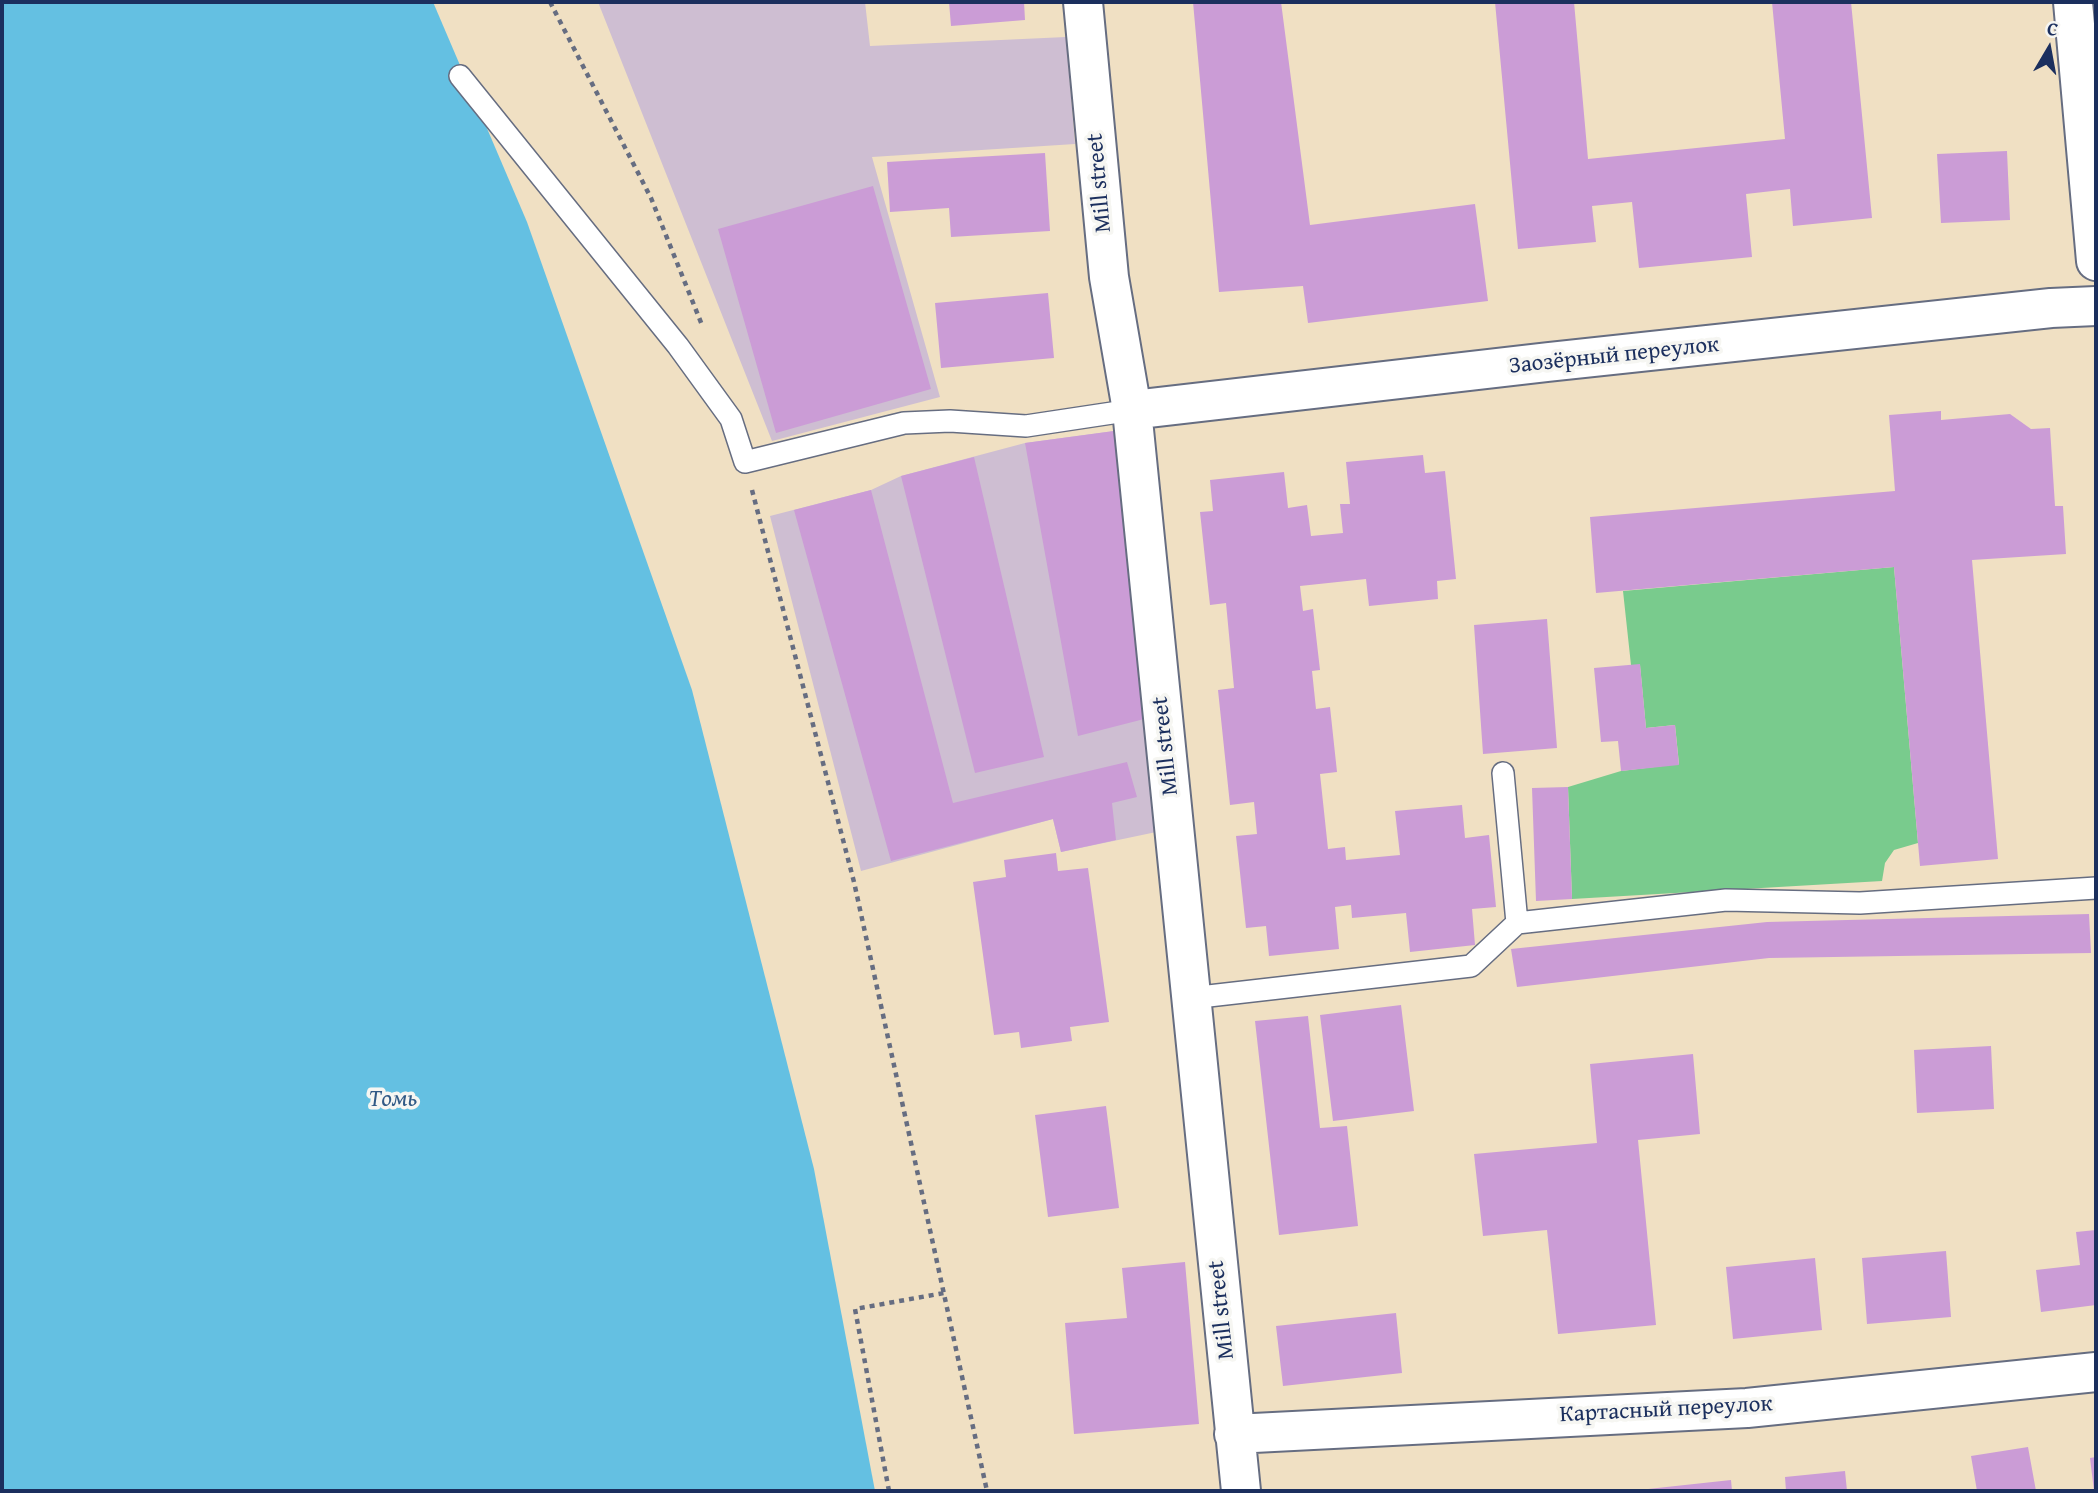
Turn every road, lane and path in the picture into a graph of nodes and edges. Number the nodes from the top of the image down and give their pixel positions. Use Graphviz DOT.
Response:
graph roads {
  1 [pos="550,2"];
  2 [pos="1083,2"];
  3 [pos="2073,2"];
  4 [pos="460,76"];
  5 [pos="2096,261"];
  6 [pos="2096,306"];
  7 [pos="705,331"];
  8 [pos="1132,410"];
  9 [pos="745,462"];
  10 [pos="1503,773"];
  11 [pos="2096,888"];
  12 [pos="1517,923"];
  13 [pos="1191,998"];
  14 [pos="944,1293"];
  15 [pos="2096,1371"];
  16 [pos="1234,1434"];
  17 [pos="889,1491"];
  18 [pos="987,1491"];
  19 [pos="1241,1491"];
  1 -- 7 [label="path"];
  2 -- 8 [label="street, Mill street"];
  3 -- 5 [label="street"];
  4 -- 9 [label="lane"];
  6 -- 8 [label="street, Заозёрный переулок"];
  8 -- 9 [label="lane"];
  8 -- 13 [label="street, Mill street"];
  9 -- 14 [label="path"];
  10 -- 12 [label="lane"];
  11 -- 12 [label="lane"];
  12 -- 13 [label="lane"];
  13 -- 16 [label="street, Mill street"];
  14 -- 17 [label="path"];
  14 -- 18 [label="path"];
  15 -- 16 [label="street, Картасный переулок"];
  16 -- 19 [label="street, Mill street"];
}
